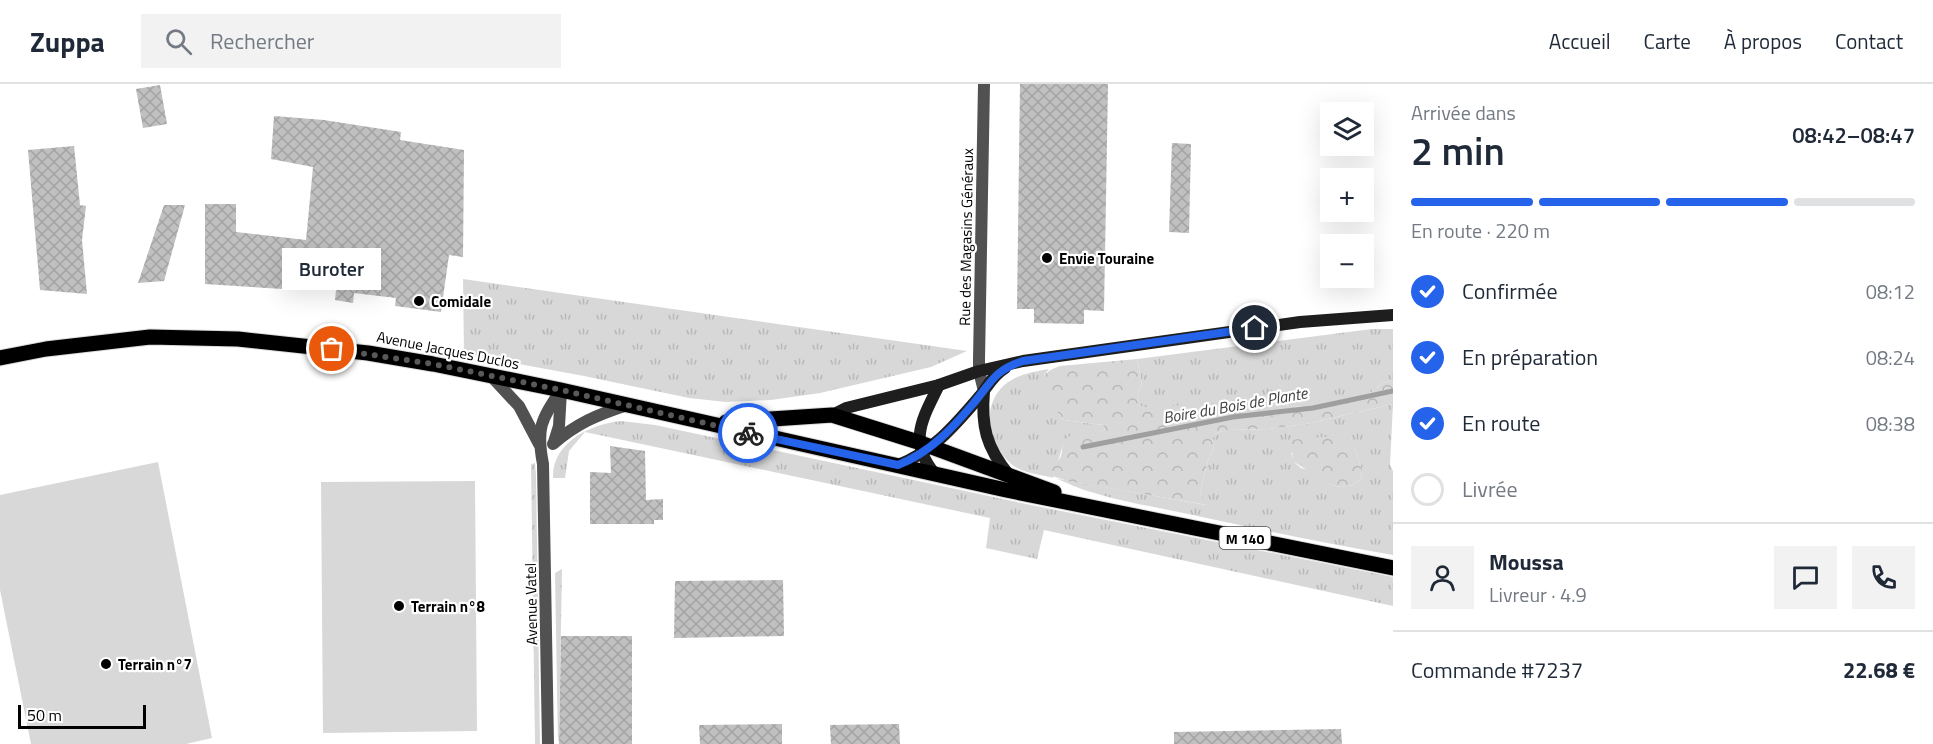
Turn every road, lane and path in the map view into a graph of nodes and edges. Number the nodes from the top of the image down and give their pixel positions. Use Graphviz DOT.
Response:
graph roads {
  1 [pos="984,84"];
  2 [pos="1393,315"];
  3 [pos="0,358"];
  4 [pos="1011,364"];
  5 [pos="979,371"];
  6 [pos="491,376"];
  7 [pos="939,385"];
  8 [pos="561,390"];
  9 [pos="984,391"];
  10 [pos="627,405"];
  11 [pos="832,414"];
  12 [pos="708,423"];
  13 [pos="553,444"];
  14 [pos="539,445"];
  15 [pos="924,448"];
  16 [pos="543,464"];
  17 [pos="898,465"];
  18 [pos="934,474"];
  19 [pos="1010,476"];
  20 [pos="1096,507"];
  21 [pos="1393,568"];
  22 [pos="548,744"];
  1 -- 5 [label="street, Rue des Magasins Généraux"];
  2 -- 4 [label="main road"];
  3 -- 6 [label="main road, Avenue Jacques Duclos"];
  4 -- 5 [label="main road"];
  4 -- 9 [label="main road"];
  5 -- 7 [label="main road"];
  5 -- 9 [label="street, Rue des Magasins Généraux"];
  6 -- 8 [label="main road, Avenue Jacques Duclos"];
  6 -- 14 [label="street"];
  7 -- 11 [label="main road"];
  7 -- 15 [label="main road"];
  8 -- 10 [label="main road, Avenue Jacques Duclos"];
  8 -- 13 [label="street, Avenue Vatel"];
  8 -- 14 [label="street, Avenue Vatel"];
  9 -- 15 [label="main road"];
  9 -- 19 [label="main road"];
  10 -- 12 [label="main road, Avenue Jacques Duclos"];
  10 -- 13 [label="street"];
  11 -- 12 [label="main road, M 140"];
  11 -- 15 [label="main road, M 140"];
  12 -- 17 [label="main road, M 140"];
  13 -- 16 [label="street, Avenue Vatel"];
  14 -- 16 [label="street, Avenue Vatel"];
  15 -- 17 [label="main road"];
  15 -- 18 [label="main road"];
  15 -- 19 [label="main road, M 140"];
  16 -- 22 [label="street, Avenue Vatel"];
  17 -- 18 [label="main road, M 140"];
  18 -- 20 [label="main road, M 140"];
  19 -- 20 [label="main road, M 140"];
  20 -- 21 [label="main road, M 140"];
}
